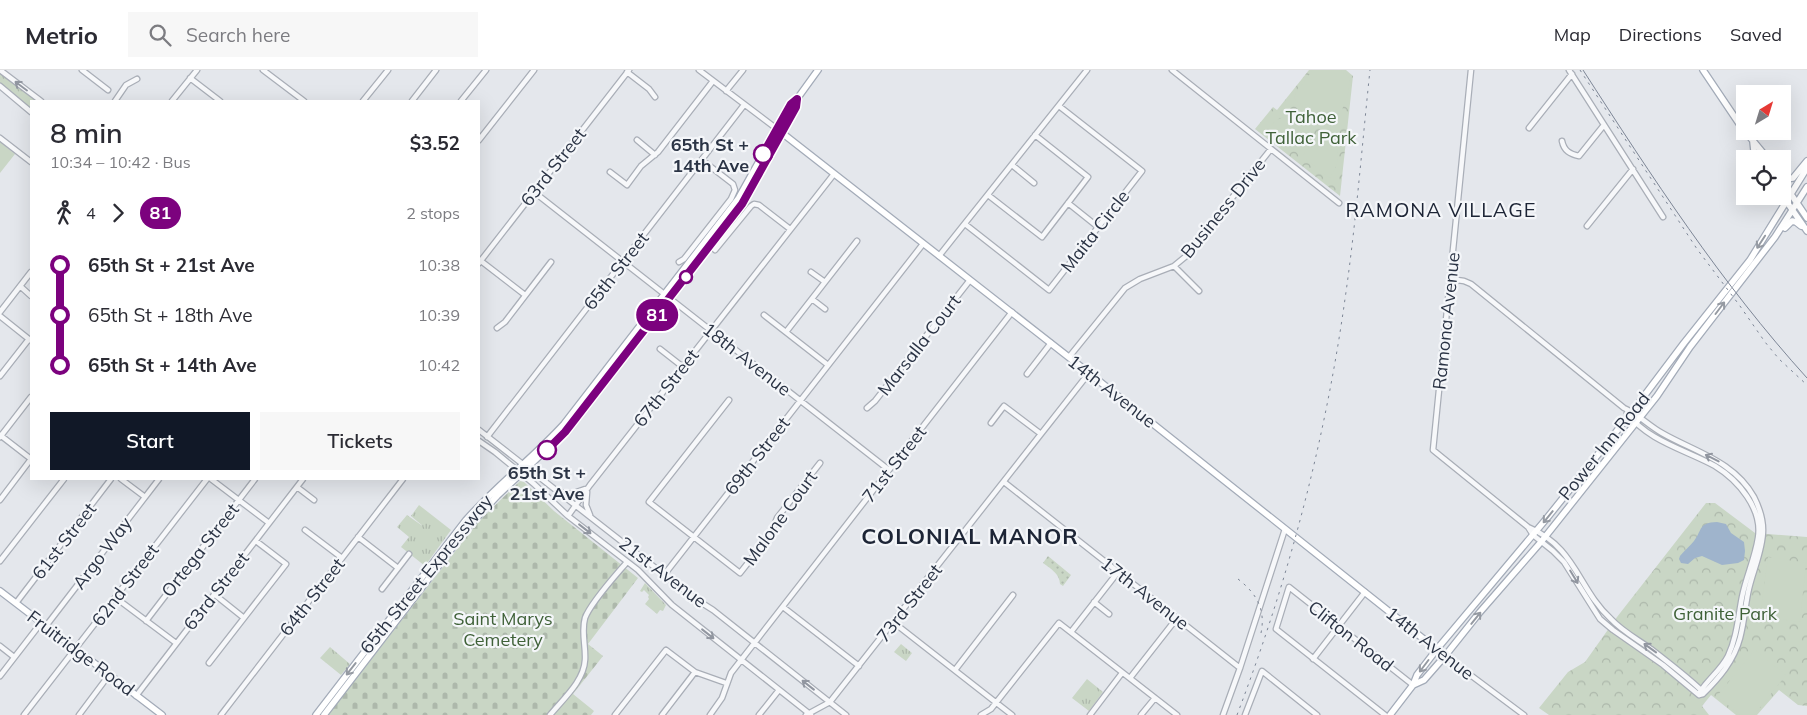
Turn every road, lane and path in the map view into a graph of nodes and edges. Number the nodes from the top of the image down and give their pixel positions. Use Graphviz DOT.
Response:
graph roads {
  1 [pos="0,70"];
  2 [pos="82,70"];
  3 [pos="197,70"];
  4 [pos="263,70"];
  5 [pos="388,70"];
  6 [pos="436,70"];
  7 [pos="486,70"];
  8 [pos="534,70"];
  9 [pos="699,70"];
  10 [pos="743,70"];
  11 [pos="818,70"];
  12 [pos="1087,70"];
  13 [pos="1172,70"];
  14 [pos="1471,70"];
  15 [pos="1704,70"];
  16 [pos="628,71"];
  17 [pos="1570,72"];
  18 [pos="137,78"];
  19 [pos="190,78"];
  20 [pos="713,81"];
  21 [pos="0,86"];
  22 [pos="108,90"];
  23 [pos="726,91"];
  24 [pos="655,97"];
  25 [pos="40,100"];
  26 [pos="116,100"];
  27 [pos="173,100"];
  28 [pos="219,100"];
  29 [pos="303,100"];
  30 [pos="364,100"];
  31 [pos="413,100"];
  32 [pos="462,100"];
  33 [pos="744,104"];
  34 [pos="1059,106"];
  35 [pos="30,111"];
  36 [pos="1604,125"];
  37 [pos="1529,128"];
  38 [pos="779,131"];
  39 [pos="1035,135"];
  40 [pos="0,138"];
  41 [pos="480,139"];
  42 [pos="637,140"];
  43 [pos="1562,142"];
  44 [pos="1753,142"];
  45 [pos="1271,149"];
  46 [pos="1754,150"];
  47 [pos="1761,150"];
  48 [pos="655,155"];
  49 [pos="702,160"];
  50 [pos="30,161"];
  51 [pos="1807,161"];
  52 [pos="1012,165"];
  53 [pos="1807,168"];
  54 [pos="1633,169"];
  55 [pos="610,172"];
  56 [pos="834,174"];
  57 [pos="1791,178"];
  58 [pos="1034,183"];
  59 [pos="1807,187"];
  60 [pos="534,192"];
  61 [pos="1791,194"];
  62 [pos="988,195"];
  63 [pos="1797,202"];
  64 [pos="1068,203"];
  65 [pos="1339,203"];
  66 [pos="1784,205"];
  67 [pos="1789,205"];
  68 [pos="1792,210"];
  69 [pos="1663,217"];
  70 [pos="1807,218"];
  71 [pos="965,224"];
  72 [pos="1587,226"];
  73 [pos="1098,227"];
  74 [pos="790,229"];
  75 [pos="1807,230"];
  76 [pos="1775,237"];
  77 [pos="857,241"];
  78 [pos="924,244"];
  79 [pos="716,250"];
  80 [pos="939,256"];
  81 [pos="480,262"];
  82 [pos="551,262"];
  83 [pos="623,262"];
  84 [pos="679,262"];
  85 [pos="1174,266"];
  86 [pos="811,272"];
  87 [pos="30,273"];
  88 [pos="1450,279"];
  89 [pos="970,280"];
  90 [pos="825,282"];
  91 [pos="20,286"];
  92 [pos="1199,291"];
  93 [pos="30,295"];
  94 [pos="526,295"];
  95 [pos="667,296"];
  96 [pos="812,299"];
  97 [pos="825,309"];
  98 [pos="0,312"];
  99 [pos="1012,312"];
  100 [pos="764,315"];
  101 [pos="0,316"];
  102 [pos="497,328"];
  103 [pos="711,331"];
  104 [pos="786,332"];
  105 [pos="30,340"];
  106 [pos="1051,343"];
  107 [pos="660,349"];
  108 [pos="1069,357"];
  109 [pos="828,365"];
  110 [pos="683,367"];
  111 [pos="1089,373"];
  112 [pos="1027,374"];
  113 [pos="0,376"];
  114 [pos="30,398"];
  115 [pos="728,400"];
  116 [pos="800,400"];
  117 [pos="867,408"];
  118 [pos="1630,414"];
  119 [pos="1638,420"];
  120 [pos="990,423"];
  121 [pos="480,431"];
  122 [pos="1041,434"];
  123 [pos="0,436"];
  124 [pos="487,437"];
  125 [pos="480,442"];
  126 [pos="30,458"];
  127 [pos="30,460"];
  128 [pos="820,463"];
  129 [pos="524,467"];
  130 [pos="889,470"];
  131 [pos="519,472"];
  132 [pos="60,480"];
  133 [pos="110,480"];
  134 [pos="122,480"];
  135 [pos="158,480"];
  136 [pos="206,480"];
  137 [pos="213,480"];
  138 [pos="254,480"];
  139 [pos="302,480"];
  140 [pos="402,480"];
  141 [pos="1004,482"];
  142 [pos="590,484"];
  143 [pos="297,487"];
  144 [pos="557,491"];
  145 [pos="145,497"];
  146 [pos="0,500"];
  147 [pos="239,500"];
  148 [pos="314,500"];
  149 [pos="575,506"];
  150 [pos="568,516"];
  151 [pos="592,519"];
  152 [pos="269,523"];
  153 [pos="1285,529"];
  154 [pos="305,530"];
  155 [pos="1535,533"];
  156 [pos="694,536"];
  157 [pos="358,537"];
  158 [pos="1543,539"];
  159 [pos="256,541"];
  160 [pos="409,554"];
  161 [pos="342,558"];
  162 [pos="0,562"];
  163 [pos="627,562"];
  164 [pos="398,568"];
  165 [pos="1118,572"];
  166 [pos="664,575"];
  167 [pos="382,589"];
  168 [pos="0,591"];
  169 [pos="1365,592"];
  170 [pos="214,594"];
  171 [pos="1013,595"];
  172 [pos="116,598"];
  173 [pos="1094,602"];
  174 [pos="16,604"];
  175 [pos="783,607"];
  176 [pos="1109,614"];
  177 [pos="244,618"];
  178 [pos="1177,618"];
  179 [pos="146,620"];
  180 [pos="893,622"];
  181 [pos="43,625"];
  182 [pos="1339,626"];
  183 [pos="1071,632"];
  184 [pos="176,643"];
  185 [pos="755,643"];
  186 [pos="0,646"];
  187 [pos="75,649"];
  188 [pos="1437,649"];
  189 [pos="1446,656"];
  190 [pos="14,657"];
  191 [pos="1313,659"];
  192 [pos="741,660"];
  193 [pos="209,663"];
  194 [pos="859,666"];
  195 [pos="1240,668"];
  196 [pos="954,670"];
  197 [pos="695,672"];
  198 [pos="1122,673"];
  199 [pos="109,675"];
  200 [pos="0,676"];
  201 [pos="1130,678"];
  202 [pos="726,683"];
  203 [pos="1413,685"];
  204 [pos="779,690"];
  205 [pos="136,696"];
  206 [pos="1155,698"];
  207 [pos="830,702"];
  208 [pos="996,702"];
  209 [pos="82,714"];
  210 [pos="808,714"];
  211 [pos="1247,714"];
  212 [pos="24,715"];
  213 [pos="162,715"];
  214 [pos="221,715"];
  215 [pos="316,715"];
  216 [pos="324,715"];
  217 [pos="550,715"];
  218 [pos="616,715"];
  219 [pos="662,715"];
  220 [pos="710,715"];
  221 [pos="759,715"];
  222 [pos="846,715"];
  223 [pos="981,715"];
  224 [pos="1012,715"];
  225 [pos="1090,715"];
  226 [pos="1141,715"];
  227 [pos="1177,715"];
  228 [pos="1223,715"];
  229 [pos="1318,715"];
  230 [pos="1385,715"];
  231 [pos="1390,715"];
  232 [pos="1524,715"];
  25 -- 1 [label="street, one-way"];
  2 -- 22 [label="street"];
  3 -- 19 [label="street"];
  4 -- 29 [label="street"];
  5 -- 30 [label="street"];
  6 -- 31 [label="street"];
  7 -- 32 [label="street"];
  8 -- 41 [label="street"];
  9 -- 20 [label="street, 14th Avenue"];
  10 -- 23 [label="street"];
  11 -- 38 [label="main road"];
  12 -- 34 [label="street"];
  13 -- 45 [label="street"];
  14 -- 88 [label="street, Ramona Avenue"];
  15 -- 44 [label="main road"];
  16 -- 24 [label="street, 63rd Street"];
  16 -- 60 [label="street, 63rd Street"];
  17 -- 36 [label="street"];
  17 -- 37 [label="street"];
  18 -- 26 [label="street"];
  19 -- 27 [label="street"];
  19 -- 28 [label="street"];
  20 -- 23 [label="street, 14th Avenue"];
  20 -- 48 [label="street"];
  21 -- 35 [label="street"];
  23 -- 33 [label="street, 14th Avenue"];
  33 -- 38 [label="street, 14th Avenue"];
  33 -- 49 [label="street, 65th Street"];
  34 -- 39 [label="street"];
  34 -- 73 [label="street, Maita Circle"];
  36 -- 43 [label="street"];
  36 -- 54 [label="street"];
  38 -- 56 [label="main road, 14th Avenue"];
  38 -- 95 [label="main road, 65th Street Expressway"];
  39 -- 52 [label="street"];
  39 -- 64 [label="street"];
  40 -- 50 [label="street"];
  42 -- 48 [label="street"];
  44 -- 46 [label="main road"];
  44 -- 47 [label="main road"];
  45 -- 65 [label="street"];
  45 -- 85 [label="street, Business Drive"];
  48 -- 55 [label="street"];
  49 -- 83 [label="street, 65th Street"];
  49 -- 84 [label="street"];
  51 -- 57 [label="main road"];
  52 -- 58 [label="street"];
  52 -- 62 [label="street"];
  53 -- 61 [label="main road, Power Inn Road"];
  54 -- 69 [label="street"];
  54 -- 72 [label="street"];
  56 -- 74 [label="street, 67th Street"];
  56 -- 78 [label="main road, 14th Avenue"];
  59 -- 63 [label="main road, Power Inn Road"];
  60 -- 81 [label="street, 63rd Street"];
  60 -- 83 [label="street, 18th Avenue"];
  61 -- 63 [label="main road"];
  62 -- 64 [label="street"];
  62 -- 71 [label="street"];
  63 -- 68 [label="main road, Power Inn Road"];
  63 -- 70 [label="main road"];
  64 -- 73 [label="street"];
  66 -- 118 [label="main road, Power Inn Road, one-way"];
  67 -- 68 [label="main road"];
  68 -- 75 [label="main road"];
  68 -- 76 [label="main road, Power Inn Road"];
  71 -- 73 [label="street, Maita Circle"];
  71 -- 80 [label="street"];
  74 -- 79 [label="street"];
  74 -- 103 [label="street, 67th Street"];
  75 -- 76 [label="main road"];
  119 -- 76 [label="main road, Power Inn Road, one-way"];
  77 -- 90 [label="street"];
  78 -- 80 [label="main road, 14th Avenue"];
  78 -- 109 [label="street, 69th Street"];
  80 -- 89 [label="main road, 14th Avenue"];
  81 -- 94 [label="street"];
  82 -- 94 [label="street"];
  83 -- 95 [label="street, 18th Avenue"];
  83 -- 124 [label="street, 65th Street"];
  85 -- 92 [label="street, Business Drive"];
  85 -- 108 [label="street, Business Drive"];
  86 -- 90 [label="street"];
  87 -- 91 [label="street"];
  88 -- 118 [label="street"];
  88 -- 155 [label="street, Ramona Avenue"];
  89 -- 99 [label="main road, 14th Avenue"];
  89 -- 117 [label="street, Marsalla Court"];
  90 -- 96 [label="street"];
  91 -- 93 [label="street"];
  91 -- 98 [label="street"];
  94 -- 102 [label="street"];
  95 -- 103 [label="street, 18th Avenue"];
  95 -- 129 [label="main road, 65th Street Expressway"];
  96 -- 97 [label="street"];
  96 -- 104 [label="street"];
  99 -- 106 [label="main road, 14th Avenue"];
  99 -- 130 [label="street, 71st Street"];
  100 -- 104 [label="street"];
  101 -- 105 [label="street"];
  103 -- 110 [label="street, 67th Street"];
  103 -- 116 [label="street, 18th Avenue"];
  104 -- 109 [label="street"];
  105 -- 113 [label="street"];
  106 -- 108 [label="main road, 14th Avenue"];
  106 -- 112 [label="street"];
  107 -- 110 [label="street"];
  108 -- 111 [label="main road, 14th Avenue"];
  109 -- 116 [label="street, 69th Street"];
  110 -- 142 [label="street, 67th Street"];
  111 -- 122 [label="street, 73rd Street"];
  111 -- 153 [label="main road, 14th Avenue"];
  114 -- 123 [label="street"];
  115 -- 156 [label="street"];
  116 -- 130 [label="street, 18th Avenue"];
  116 -- 156 [label="street, 69th Street"];
  118 -- 119 [label="street"];
  118 -- 155 [label="main road, Power Inn Road, one-way"];
  119 -- 158 [label="main road, Power Inn Road"];
  119 -- 158 [label="street, Ramona Avenue"];
  120 -- 122 [label="street"];
  121 -- 124 [label="street, 21st Avenue"];
  122 -- 141 [label="street, 73rd Street"];
  123 -- 126 [label="street"];
  124 -- 129 [label="street, 21st Avenue"];
  125 -- 131 [label="street, 21st Avenue"];
  127 -- 146 [label="street"];
  128 -- 156 [label="street, Malone Court"];
  129 -- 131 [label="main road, 65th Street Expressway"];
  129 -- 144 [label="street, 21st Avenue"];
  130 -- 175 [label="street, 71st Street"];
  131 -- 150 [label="street, 21st Avenue"];
  131 -- 215 [label="main road, 65th Street Expressway, one-way"];
  131 -- 216 [label="main road, 65th Street Expressway"];
  132 -- 162 [label="street"];
  133 -- 174 [label="street, 61st Street"];
  134 -- 145 [label="street"];
  135 -- 145 [label="street, Argo Way"];
  136 -- 172 [label="street, 62nd Street"];
  137 -- 147 [label="street"];
  138 -- 147 [label="street, Ortega Street"];
  139 -- 143 [label="street, 63rd Street"];
  140 -- 157 [label="street, 64th Street"];
  141 -- 165 [label="street, 17th Avenue"];
  141 -- 180 [label="street, 73rd Street"];
  142 -- 144 [label="street, 67th Street"];
  142 -- 149 [label="street, 67th Street"];
  142 -- 151 [label="street"];
  143 -- 148 [label="street"];
  143 -- 152 [label="street, 63rd Street"];
  144 -- 149 [label="street, 21st Avenue"];
  145 -- 181 [label="street, Argo Way"];
  147 -- 152 [label="street"];
  147 -- 179 [label="street, Ortega Street"];
  149 -- 150 [label="street, 67th Street"];
  149 -- 151 [label="street, 21st Avenue"];
  150 -- 163 [label="street, 21st Avenue, one-way"];
  151 -- 166 [label="street, 21st Avenue"];
  152 -- 159 [label="street, 63rd Street"];
  153 -- 169 [label="main road, 14th Avenue"];
  153 -- 195 [label="street"];
  154 -- 161 [label="street"];
  155 -- 158 [label="street, Ramona Avenue"];
  155 -- 188 [label="main road, Power Inn Road"];
  156 -- 166 [label="street, 69th Street"];
  157 -- 161 [label="street, 64th Street"];
  157 -- 164 [label="street"];
  189 -- 158 [label="main road, Power Inn Road, one-way"];
  159 -- 170 [label="street, 63rd Street"];
  159 -- 177 [label="street"];
  160 -- 164 [label="street"];
  161 -- 214 [label="street, 64th Street"];
  163 -- 192 [label="street, 21st Avenue, one-way"];
  163 -- 217 [label="street"];
  164 -- 167 [label="street"];
  165 -- 173 [label="street"];
  165 -- 178 [label="street, 17th Avenue"];
  166 -- 185 [label="street, 21st Avenue"];
  168 -- 174 [label="main road, Fruitridge Road"];
  169 -- 182 [label="street"];
  169 -- 188 [label="main road, 14th Avenue"];
  170 -- 177 [label="street"];
  170 -- 184 [label="street, 63rd Street"];
  171 -- 196 [label="street"];
  172 -- 179 [label="street"];
  172 -- 187 [label="street, 62nd Street"];
  173 -- 176 [label="street"];
  173 -- 183 [label="street"];
  174 -- 181 [label="main road, Fruitridge Road"];
  175 -- 185 [label="street, 71st Street"];
  175 -- 194 [label="street"];
  177 -- 193 [label="street"];
  178 -- 195 [label="street, 17th Avenue"];
  178 -- 201 [label="street"];
  179 -- 184 [label="street"];
  180 -- 194 [label="street, 73rd Street"];
  180 -- 196 [label="street"];
  181 -- 187 [label="main road, Fruitridge Road"];
  181 -- 190 [label="street"];
  182 -- 191 [label="street"];
  182 -- 191 [label="street, Clifton Road"];
  182 -- 203 [label="street, Clifton Road"];
  183 -- 198 [label="street"];
  183 -- 208 [label="street"];
  184 -- 205 [label="street, 63rd Street"];
  185 -- 192 [label="street, 71st Street"];
  207 -- 185 [label="street, 21st Avenue, one-way"];
  186 -- 190 [label="street"];
  187 -- 199 [label="main road, Fruitridge Road"];
  187 -- 212 [label="street, 62nd Street"];
  188 -- 189 [label="main road, 14th Avenue"];
  188 -- 203 [label="main road, Power Inn Road, one-way"];
  189 -- 203 [label="main road, Power Inn Road"];
  189 -- 232 [label="street, 14th Avenue"];
  190 -- 200 [label="street"];
  191 -- 230 [label="street"];
  192 -- 202 [label="street, 71st Street"];
  192 -- 204 [label="street, 21st Avenue"];
  194 -- 207 [label="street, 73rd Street"];
  195 -- 228 [label="street"];
  196 -- 208 [label="street"];
  197 -- 202 [label="street"];
  197 -- 218 [label="street"];
  197 -- 219 [label="street"];
  198 -- 201 [label="street"];
  198 -- 225 [label="street"];
  199 -- 205 [label="main road, Fruitridge Road"];
  199 -- 209 [label="street"];
  201 -- 206 [label="street"];
  202 -- 220 [label="street, 71st Street"];
  203 -- 231 [label="main road, Power Inn Road"];
  204 -- 210 [label="street, 21st Avenue"];
  204 -- 221 [label="street"];
  205 -- 213 [label="main road, Fruitridge Road"];
  206 -- 226 [label="street"];
  206 -- 227 [label="street"];
  207 -- 210 [label="street, 73rd Street"];
  207 -- 222 [label="street, 21st Avenue"];
  208 -- 223 [label="street"];
  208 -- 224 [label="street"];
  211 -- 229 [label="street"];
}
